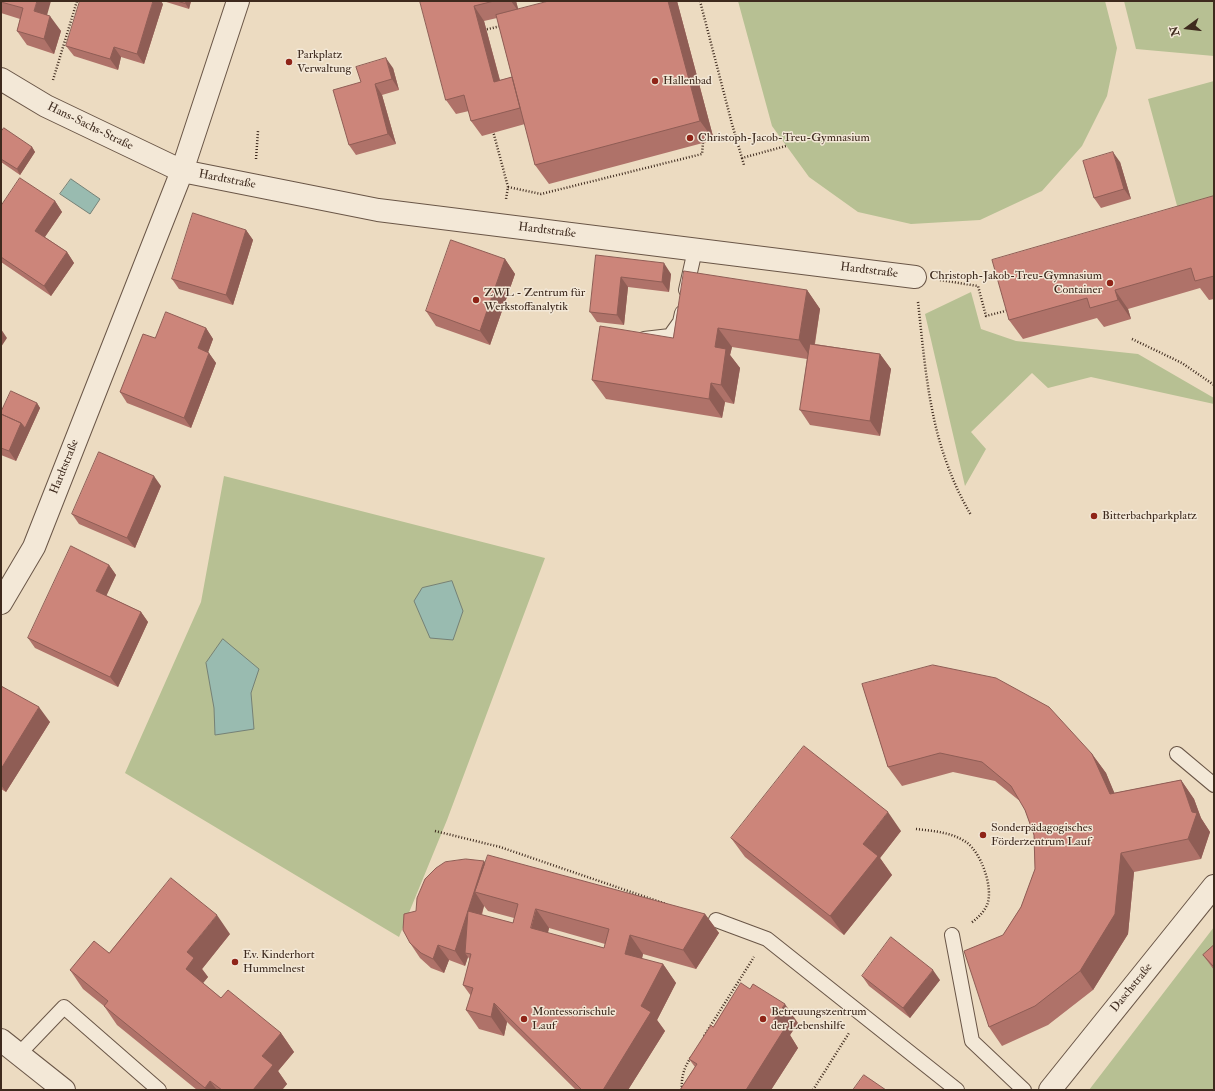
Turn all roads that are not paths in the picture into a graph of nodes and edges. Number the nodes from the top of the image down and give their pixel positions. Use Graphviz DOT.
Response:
graph roads {
  1 [pos="238,1"];
  2 [pos="1,79"];
  3 [pos="182,171"];
  4 [pos="695,250"];
  5 [pos="915,277"];
  6 [pos="635,340"];
  7 [pos="1,603"];
  8 [pos="1176,754"];
  9 [pos="1214,785"];
  10 [pos="1214,886"];
  11 [pos="716,920"];
  12 [pos="952,935"];
  13 [pos="1,1040"];
  14 [pos="19,1054"];
  15 [pos="64,1090"];
  16 [pos="159,1090"];
  17 [pos="957,1090"];
  18 [pos="1024,1090"];
  19 [pos="1050,1090"];
  1 -- 3 [label="street, Hardtstraße"];
  2 -- 3 [label="street, Hans-Sachs-Straße"];
  3 -- 4 [label="street, Hardtstraße"];
  3 -- 7 [label="street, Hardtstraße"];
  4 -- 5 [label="street, Hardtstraße"];
  4 -- 6 [label="lane"];
  8 -- 9 [label="lane"];
  10 -- 19 [label="street, Daschstraße"];
  11 -- 17 [label="lane"];
  12 -- 18 [label="lane"];
  13 -- 14 [label="street"];
  14 -- 15 [label="street"];
  14 -- 16 [label="lane"];
}
